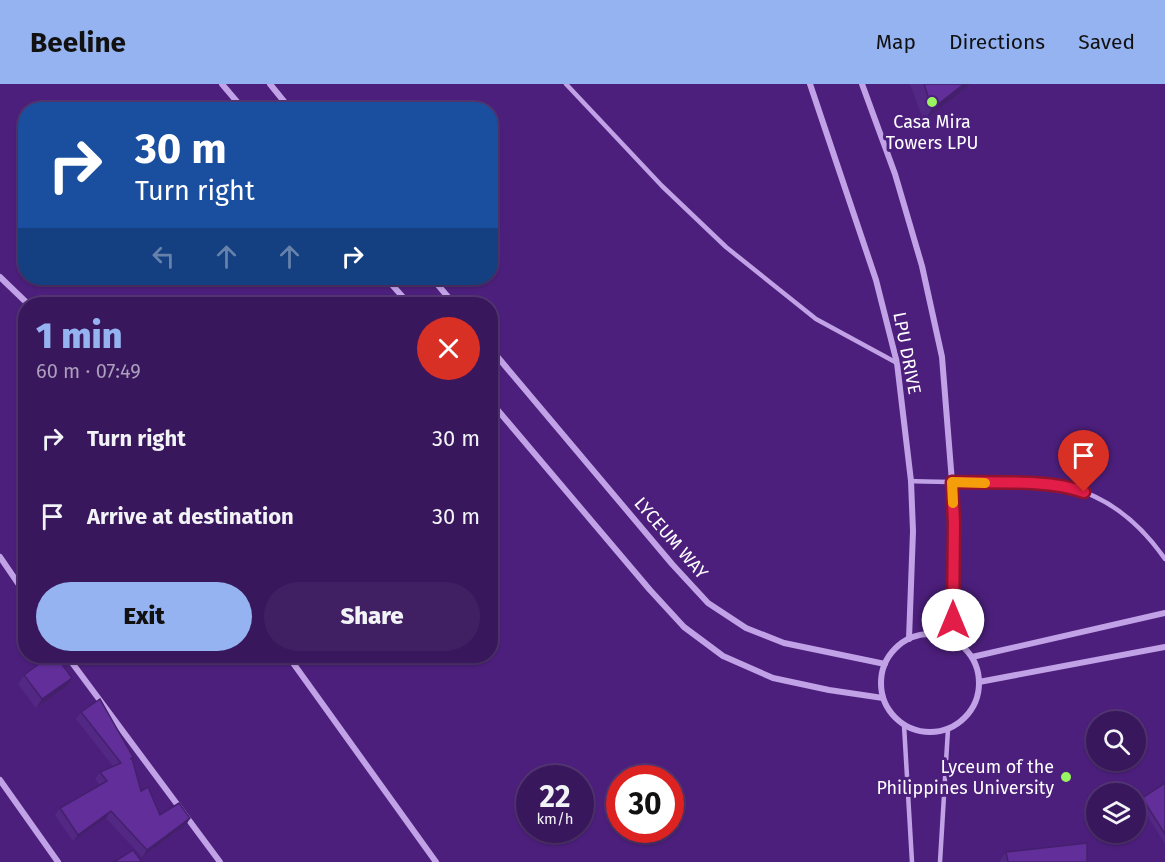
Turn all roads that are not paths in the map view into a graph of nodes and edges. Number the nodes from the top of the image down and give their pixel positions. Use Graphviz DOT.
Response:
graph roads {
  1 [pos="222,84"];
  2 [pos="270,84"];
  3 [pos="566,84"];
  4 [pos="810,84"];
  5 [pos="862,84"];
  6 [pos="237,102"];
  7 [pos="285,102"];
  8 [pos="0,277"];
  9 [pos="392,285"];
  10 [pos="438,285"];
  11 [pos="21,297"];
  12 [pos="403,297"];
  13 [pos="448,297"];
  14 [pos="498,357"];
  15 [pos="897,363"];
  16 [pos="498,410"];
  17 [pos="911,481"];
  18 [pos="952,482"];
  19 [pos="0,557"];
  20 [pos="1165,560"];
  21 [pos="18,583"];
  22 [pos="1165,613"];
  23 [pos="909,639"];
  24 [pos="953,640"];
  25 [pos="1165,647"];
  26 [pos="972,657"];
  27 [pos="72,663"];
  28 [pos="293,663"];
  29 [pos="885,664"];
  30 [pos="979,682"];
  31 [pos="883,698"];
  32 [pos="904,725"];
  33 [pos="948,729"];
  34 [pos="0,780"];
  35 [pos="58,862"];
  36 [pos="220,862"];
  37 [pos="436,862"];
  38 [pos="912,862"];
  39 [pos="940,862"];
  1 -- 6 [label="street"];
  2 -- 7 [label="street"];
  3 -- 15 [label="lane"];
  4 -- 15 [label="street, LPU DRIVE"];
  5 -- 18 [label="street, LPU DRIVE"];
  8 -- 11 [label="street"];
  9 -- 12 [label="street"];
  10 -- 13 [label="street"];
  14 -- 29 [label="street, LYCEUM WAY"];
  15 -- 17 [label="street, LPU DRIVE"];
  16 -- 31 [label="street"];
  17 -- 18 [label="lane"];
  17 -- 23 [label="street, LPU DRIVE"];
  18 -- 20 [label="lane"];
  18 -- 24 [label="street, LPU DRIVE"];
  19 -- 21 [label="street"];
  22 -- 26 [label="street"];
  23 -- 24 [label="street"];
  23 -- 29 [label="street"];
  24 -- 26 [label="street"];
  25 -- 30 [label="street"];
  26 -- 30 [label="street"];
  27 -- 36 [label="street"];
  28 -- 37 [label="street"];
  29 -- 31 [label="street"];
  30 -- 33 [label="street"];
  31 -- 32 [label="street"];
  32 -- 33 [label="street"];
  32 -- 38 [label="lane"];
  33 -- 39 [label="lane"];
  34 -- 35 [label="street"];
}
